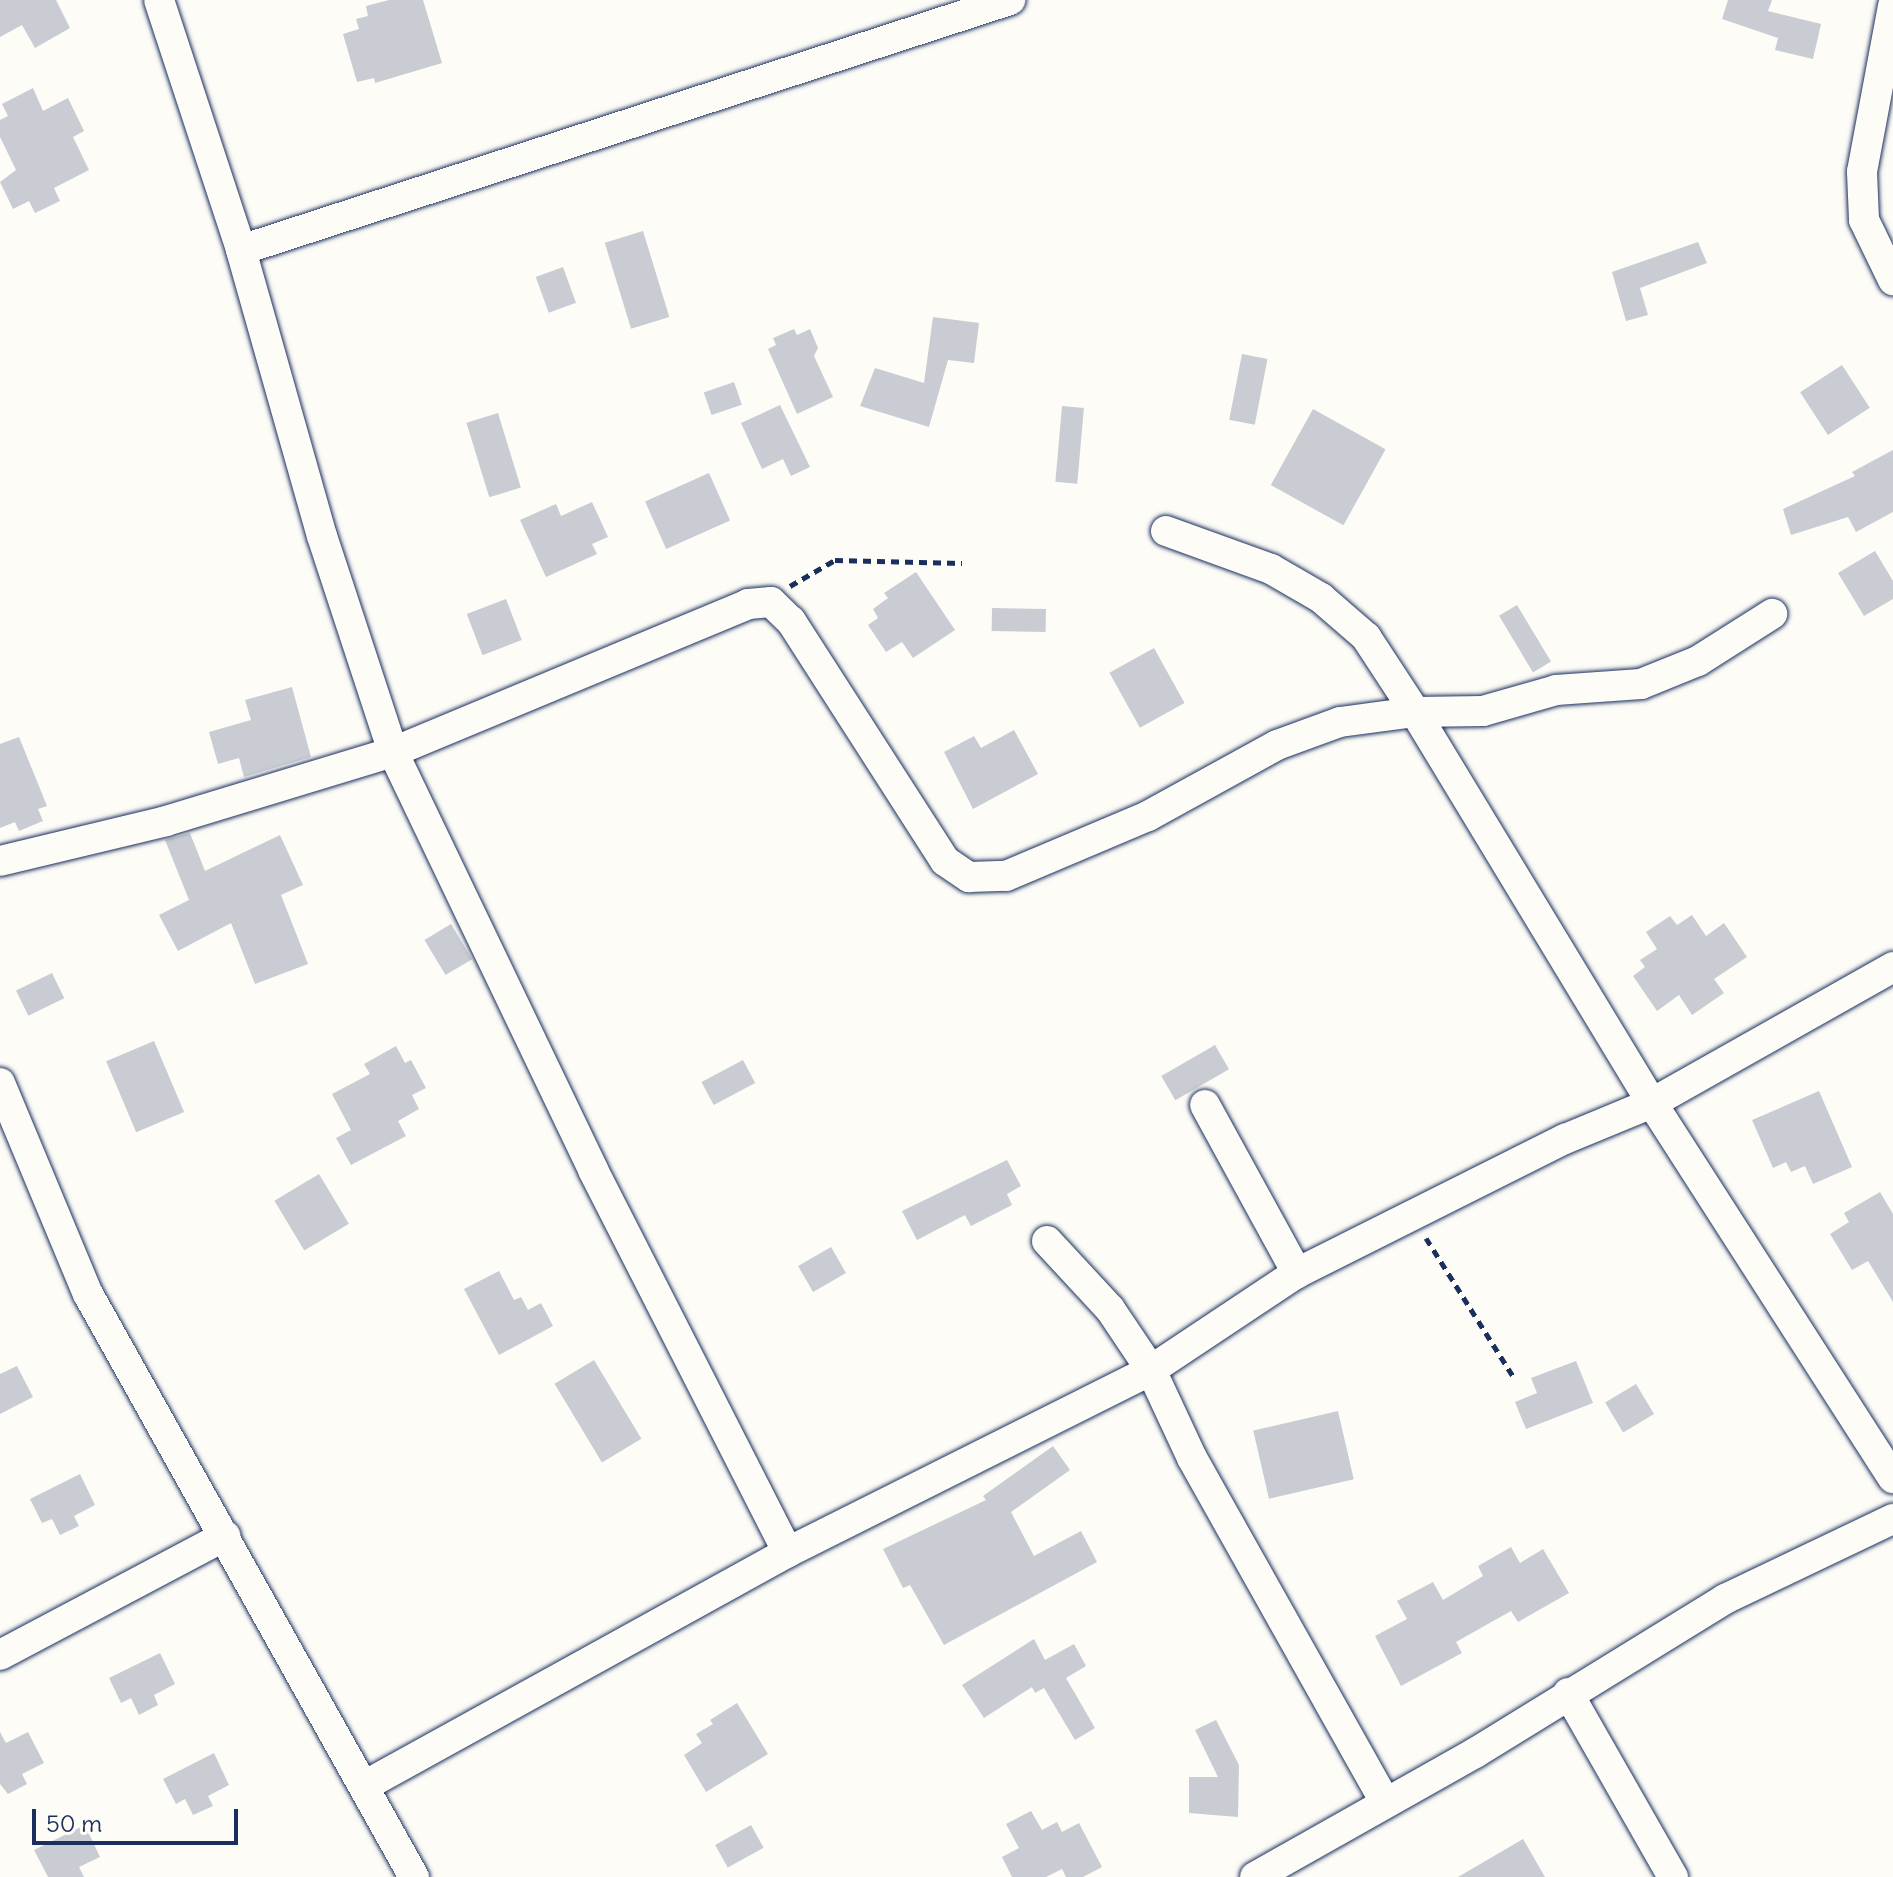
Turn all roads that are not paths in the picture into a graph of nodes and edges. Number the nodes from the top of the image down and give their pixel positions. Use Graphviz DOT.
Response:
graph roads {
  1 [pos="159,0"];
  2 [pos="1010,0"];
  3 [pos="1893,6"];
  4 [pos="241,250"];
  5 [pos="1893,280"];
  6 [pos="1166,531"];
  7 [pos="1772,614"];
  8 [pos="1415,712"];
  9 [pos="393,752"];
  10 [pos="0,861"];
  11 [pos="1893,967"];
  12 [pos="0,1083"];
  13 [pos="1652,1103"];
  14 [pos="1205,1105"];
  15 [pos="1047,1241"];
  16 [pos="1297,1273"];
  17 [pos="1151,1370"];
  18 [pos="1893,1478"];
  19 [pos="1893,1519"];
  20 [pos="225,1536"];
  21 [pos="788,1552"];
  22 [pos="0,1655"];
  23 [pos="1568,1693"];
  24 [pos="366,1785"];
  25 [pos="1385,1802"];
  26 [pos="414,1877"];
  27 [pos="1255,1877"];
  28 [pos="1673,1877"];
  1 -- 4 [label="street"];
  2 -- 4 [label="street"];
  3 -- 5 [label="street"];
  4 -- 9 [label="street"];
  6 -- 8 [label="street"];
  7 -- 8 [label="street"];
  8 -- 9 [label="street"];
  8 -- 13 [label="street"];
  9 -- 10 [label="street"];
  9 -- 21 [label="street"];
  11 -- 13 [label="street"];
  12 -- 20 [label="street"];
  13 -- 16 [label="street"];
  13 -- 18 [label="street"];
  14 -- 16 [label="street"];
  15 -- 17 [label="street"];
  16 -- 17 [label="street"];
  17 -- 21 [label="street"];
  17 -- 25 [label="street"];
  19 -- 23 [label="street"];
  20 -- 22 [label="street"];
  20 -- 24 [label="street"];
  21 -- 24 [label="street"];
  23 -- 25 [label="street"];
  23 -- 28 [label="street"];
  24 -- 26 [label="street"];
  25 -- 27 [label="street"];
}
